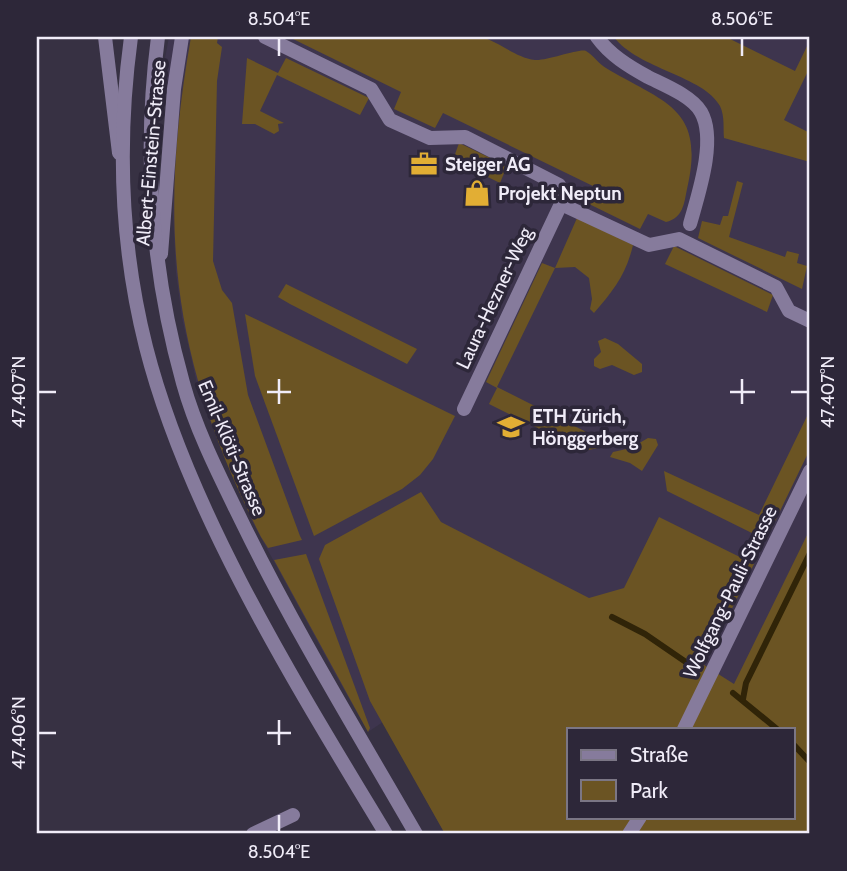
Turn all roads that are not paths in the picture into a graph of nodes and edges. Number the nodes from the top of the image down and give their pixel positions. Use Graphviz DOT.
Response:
graph roads {
  1 [pos="105,37"];
  2 [pos="131,37"];
  3 [pos="158,37"];
  4 [pos="182,37"];
  5 [pos="265,37"];
  6 [pos="597,37"];
  7 [pos="120,162"];
  8 [pos="561,204"];
  9 [pos="690,224"];
  10 [pos="159,272"];
  11 [pos="810,321"];
  12 [pos="464,409"];
  13 [pos="810,471"];
  14 [pos="684,728"];
  15 [pos="293,815"];
  16 [pos="639,818"];
  17 [pos="253,834"];
  18 [pos="387,834"];
  19 [pos="416,834"];
  20 [pos="629,834"];
  1 -- 7 [label="street, Albert-Einstein-Strasse"];
  2 -- 7 [label="street"];
  3 -- 10 [label="street, Emil-Klöti-Strasse"];
  4 -- 10 [label="street, Albert-Einstein-Strasse"];
  5 -- 8 [label="street"];
  6 -- 9 [label="street"];
  7 -- 18 [label="street"];
  8 -- 11 [label="street"];
  8 -- 12 [label="street, Laura-Hezner-Weg"];
  10 -- 19 [label="street, Emil-Klöti-Strasse"];
  13 -- 14 [label="street, Wolfgang-Pauli-Strasse"];
  15 -- 17 [label="street"];
  16 -- 20 [label="street"];
}
